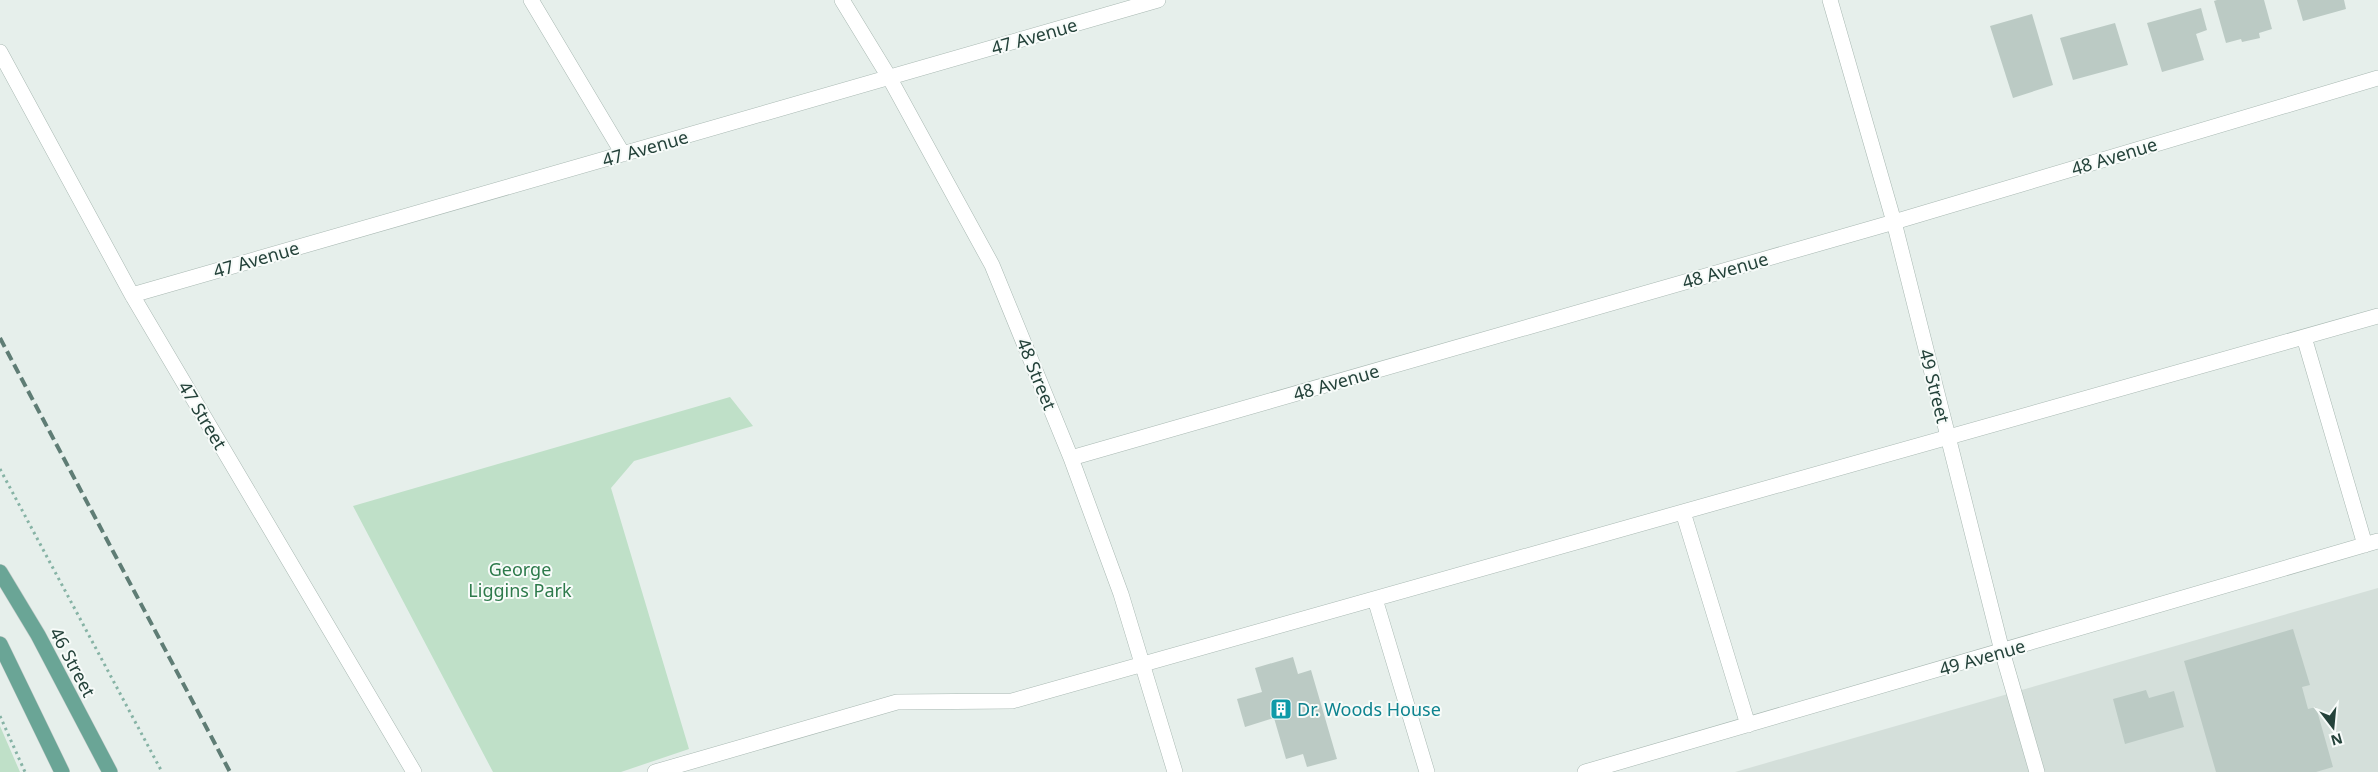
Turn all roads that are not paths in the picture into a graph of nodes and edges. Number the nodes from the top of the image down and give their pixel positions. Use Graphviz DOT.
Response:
graph roads {
  1 [pos="531,0"];
  2 [pos="842,0"];
  3 [pos="1158,0"];
  4 [pos="1830,0"];
  5 [pos="0,52"];
  6 [pos="890,77"];
  7 [pos="2378,78"];
  8 [pos="623,154"];
  9 [pos="1894,222"];
  10 [pos="132,295"];
  11 [pos="2378,316"];
  12 [pos="2304,337"];
  13 [pos="1948,437"];
  14 [pos="1071,458"];
  15 [pos="1683,512"];
  16 [pos="2371,543"];
  17 [pos="0,572"];
  18 [pos="1375,599"];
  19 [pos="0,644"];
  20 [pos="2002,651"];
  21 [pos="1142,664"];
  22 [pos="1748,725"];
  23 [pos="62,772"];
  24 [pos="110,772"];
  25 [pos="414,772"];
  26 [pos="655,772"];
  27 [pos="1175,772"];
  28 [pos="1427,772"];
  29 [pos="1585,772"];
  30 [pos="2037,772"];
  1 -- 8 [label="street"];
  2 -- 6 [label="street, 48 Street"];
  3 -- 6 [label="street, 47 Avenue"];
  4 -- 9 [label="street, 49 Street"];
  5 -- 10 [label="street, 47 Street"];
  6 -- 8 [label="street, 47 Avenue"];
  6 -- 14 [label="street, 48 Street"];
  7 -- 9 [label="street, 48 Avenue"];
  8 -- 10 [label="street, 47 Avenue"];
  9 -- 13 [label="street, 49 Street"];
  9 -- 14 [label="street, 48 Avenue"];
  10 -- 25 [label="street, 47 Street"];
  11 -- 12 [label="street"];
  12 -- 13 [label="street"];
  12 -- 16 [label="street"];
  13 -- 15 [label="street"];
  13 -- 20 [label="street, 49 Street"];
  14 -- 21 [label="street, 48 Street"];
  15 -- 18 [label="street"];
  15 -- 22 [label="street"];
  16 -- 20 [label="street, 49 Avenue"];
  17 -- 24 [label="main road, 46 Street"];
  18 -- 21 [label="street"];
  18 -- 28 [label="street"];
  19 -- 23 [label="main road"];
  20 -- 22 [label="street, 49 Avenue"];
  20 -- 30 [label="street, 49 Street"];
  21 -- 26 [label="street"];
  21 -- 27 [label="street, 48 Street"];
  22 -- 29 [label="street, 49 Avenue"];
}
